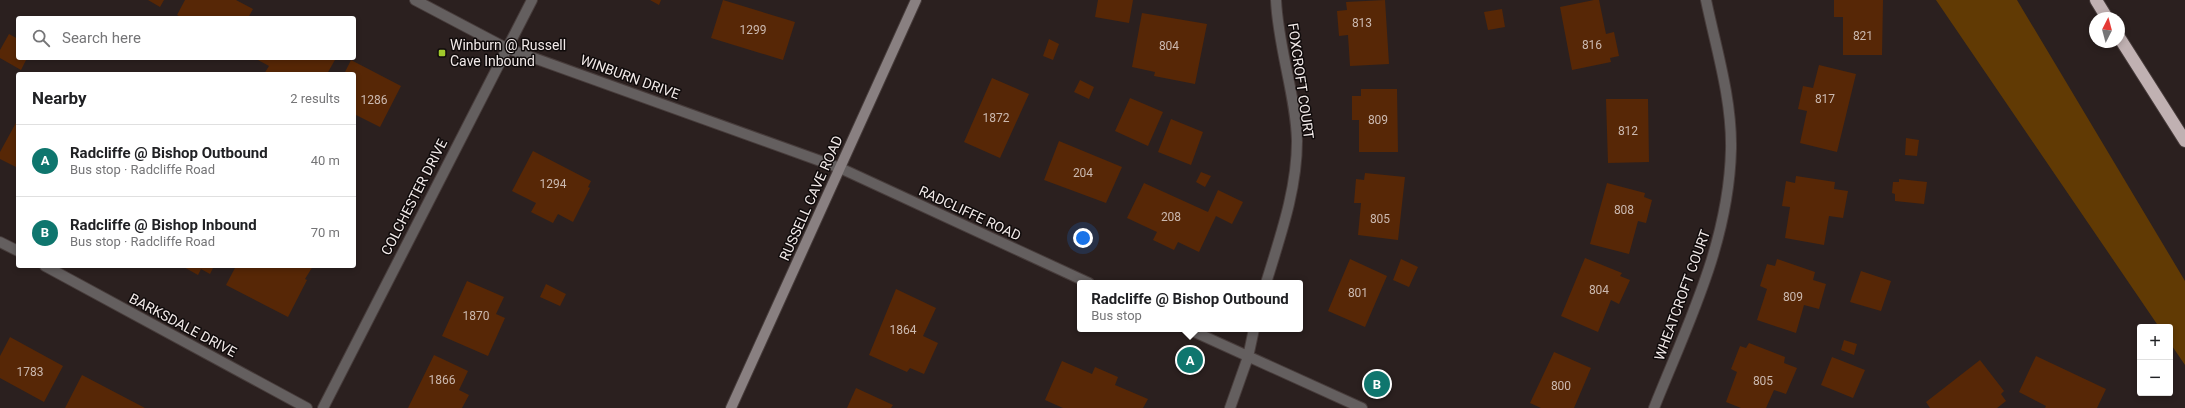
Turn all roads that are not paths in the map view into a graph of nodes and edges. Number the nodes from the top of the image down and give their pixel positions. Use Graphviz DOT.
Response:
graph roads {
  1 [pos="415,0"];
  2 [pos="532,0"];
  3 [pos="916,0"];
  4 [pos="1276,0"];
  5 [pos="1706,0"];
  6 [pos="2096,0"];
  7 [pos="2103,12"];
  8 [pos="2125,46"];
  9 [pos="506,48"];
  10 [pos="2185,141"];
  11 [pos="840,168"];
  12 [pos="0,242"];
  13 [pos="16,250"];
  14 [pos="49,268"];
  15 [pos="1082,280"];
  16 [pos="1267,280"];
  17 [pos="1194,332"];
  18 [pos="1253,332"];
  19 [pos="1248,357"];
  20 [pos="307,408"];
  21 [pos="323,408"];
  22 [pos="731,408"];
  23 [pos="1230,408"];
  24 [pos="1362,408"];
  25 [pos="1654,408"];
  1 -- 9 [label="street, WINBURN DRIVE"];
  2 -- 9 [label="street, COLCHESTER DRIVE"];
  3 -- 11 [label="main road, RUSSELL CAVE ROAD"];
  4 -- 16 [label="street, FOXCROFT COURT"];
  5 -- 25 [label="street, WHEATCROFT COURT"];
  6 -- 7 [label="highway"];
  8 -- 10 [label="highway"];
  9 -- 11 [label="street, WINBURN DRIVE"];
  9 -- 21 [label="street, COLCHESTER DRIVE"];
  11 -- 15 [label="street, RADCLIFFE ROAD"];
  11 -- 22 [label="main road, RUSSELL CAVE ROAD"];
  12 -- 13 [label="street"];
  14 -- 20 [label="street, BARKSDALE DRIVE"];
  17 -- 19 [label="street"];
  18 -- 19 [label="street"];
  19 -- 23 [label="street"];
  19 -- 24 [label="street"];
}
